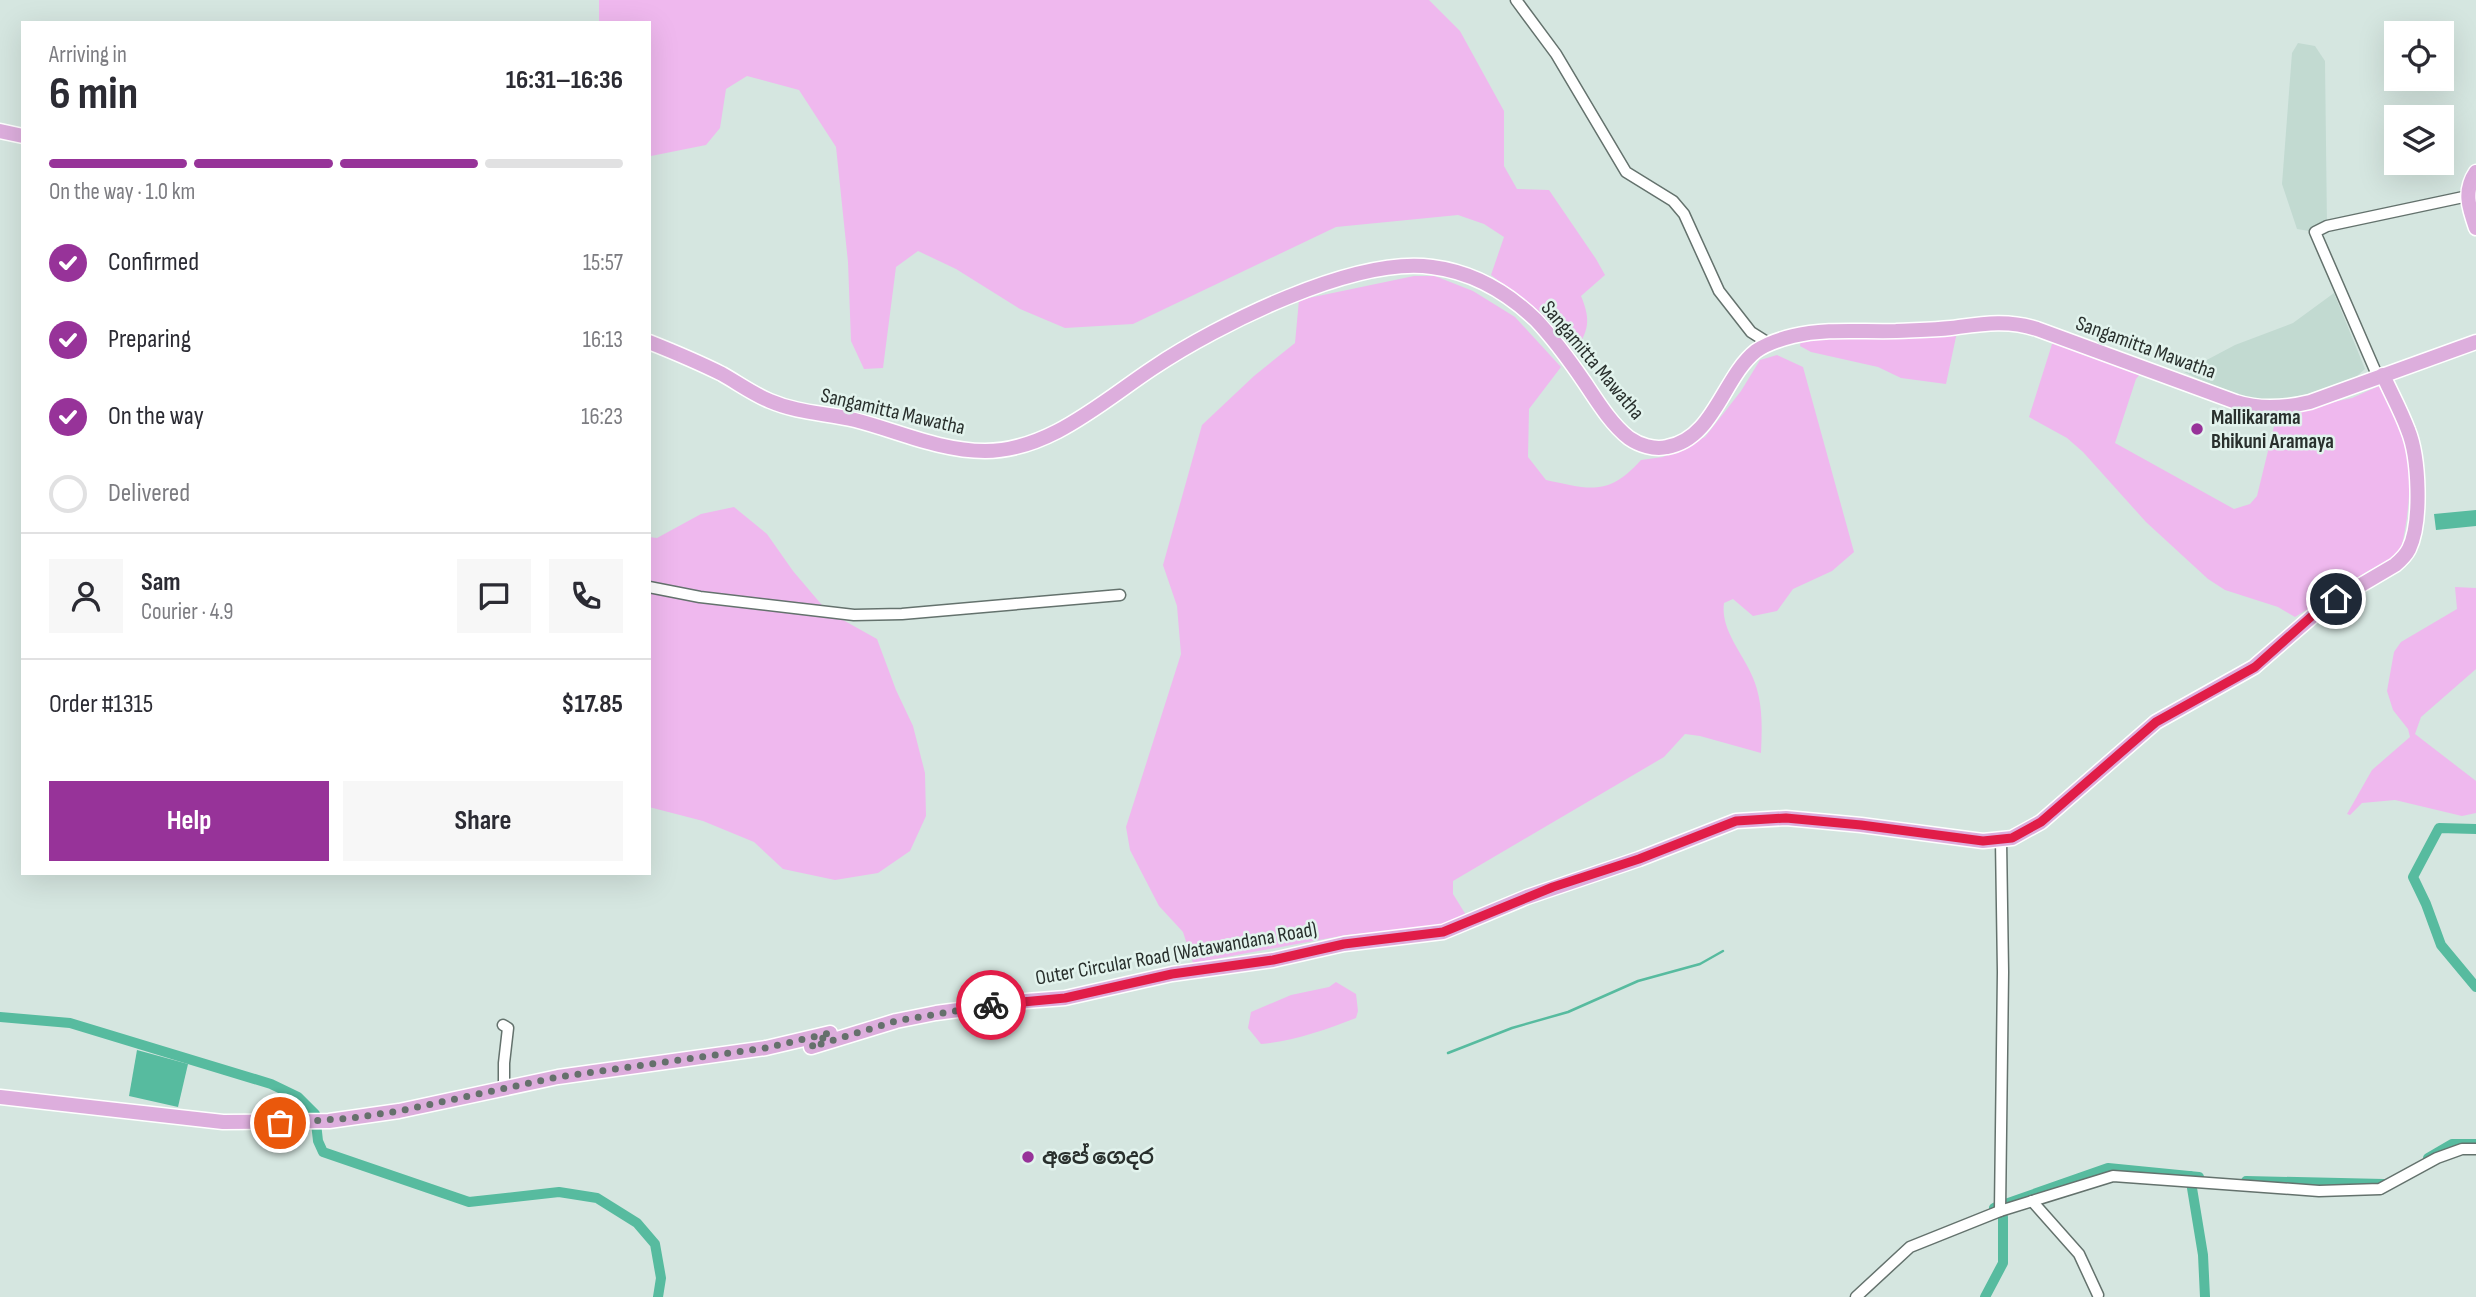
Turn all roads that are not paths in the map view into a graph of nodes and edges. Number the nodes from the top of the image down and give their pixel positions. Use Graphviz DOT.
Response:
graph roads {
  1 [pos="1516,0"];
  2 [pos="0,131"];
  3 [pos="21,136"];
  4 [pos="2476,172"];
  5 [pos="2468,195"];
  6 [pos="2476,228"];
  7 [pos="2476,342"];
  8 [pos="651,343"];
  9 [pos="1770,344"];
  10 [pos="2381,376"];
  11 [pos="651,587"];
  12 [pos="1119,595"];
  13 [pos="2001,840"];
  14 [pos="503,1025"];
  15 [pos="505,1087"];
  16 [pos="0,1097"];
  17 [pos="2476,1149"];
  18 [pos="2032,1201"];
  19 [pos="2000,1211"];
  20 [pos="2098,1295"];
  21 [pos="1856,1297"];
  1 -- 9 [label="street"];
  2 -- 3 [label="main road"];
  4 -- 5 [label="main road"];
  5 -- 6 [label="main road"];
  5 -- 10 [label="street"];
  7 -- 10 [label="main road, Sangamitta Mawatha"];
  8 -- 9 [label="main road, Sangamitta Mawatha"];
  9 -- 10 [label="main road, Sangamitta Mawatha"];
  10 -- 13 [label="main road, Outer Circular Road (Watawandana Road)"];
  11 -- 12 [label="street"];
  13 -- 15 [label="main road, Outer Circular Road (Watawandana Road)"];
  13 -- 19 [label="street"];
  14 -- 15 [label="street"];
  15 -- 16 [label="main road, Outer Circular Road (Watawandana Road)"];
  17 -- 18 [label="street"];
  18 -- 19 [label="street"];
  18 -- 20 [label="street"];
  19 -- 21 [label="street"];
}
